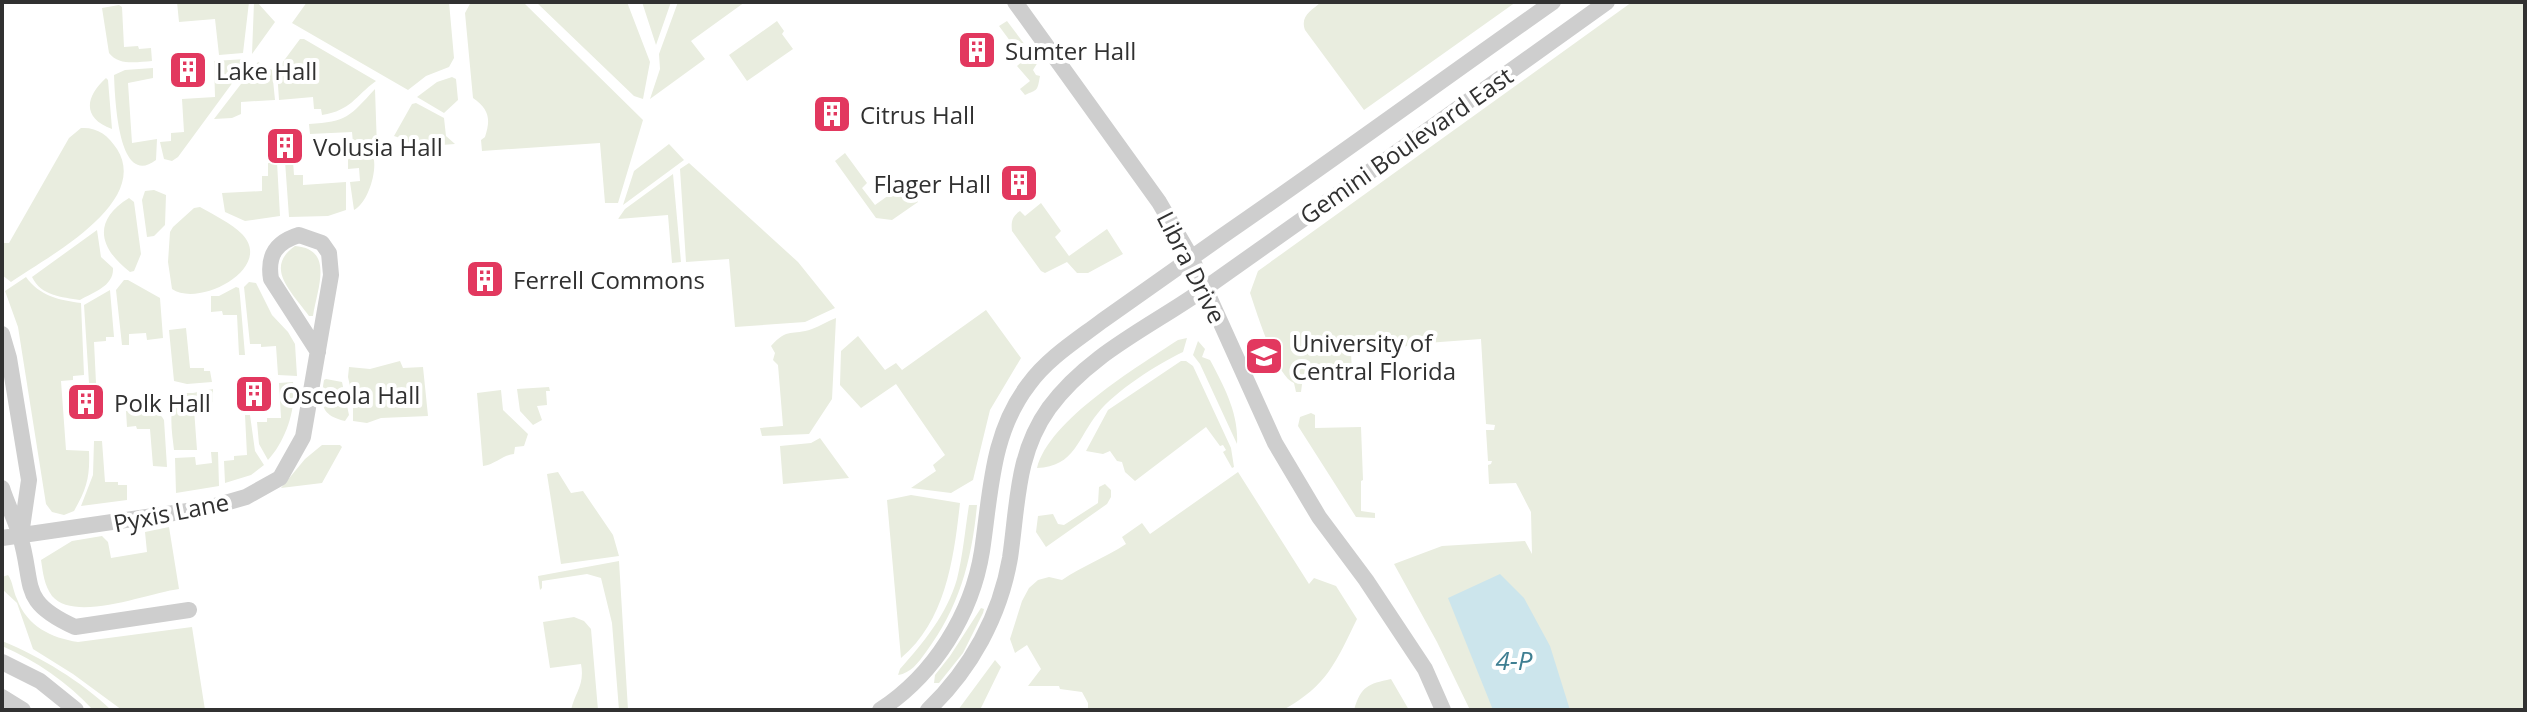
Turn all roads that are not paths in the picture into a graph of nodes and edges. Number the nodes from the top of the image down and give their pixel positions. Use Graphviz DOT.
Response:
graph roads {
  1 [pos="1015,2"];
  2 [pos="1553,2"];
  3 [pos="1607,2"];
  4 [pos="1191,257"];
  5 [pos="1205,289"];
  6 [pos="2,334"];
  7 [pos="318,352"];
  8 [pos="2,488"];
  9 [pos="20,536"];
  10 [pos="2,538"];
  11 [pos="2,549"];
  12 [pos="981,554"];
  13 [pos="1009,561"];
  14 [pos="189,610"];
  15 [pos="2,662"];
  16 [pos="2,697"];
  17 [pos="71,706"];
  18 [pos="23,710"];
  19 [pos="880,710"];
  20 [pos="928,710"];
  21 [pos="1443,710"];
  1 -- 4 [label="street, Libra Drive"];
  2 -- 4 [label="street, Gemini Boulevard East"];
  3 -- 5 [label="street, Gemini Boulevard East"];
  4 -- 5 [label="street, Libra Drive"];
  4 -- 12 [label="street, Gemini Boulevard East"];
  5 -- 13 [label="street, Gemini Boulevard East"];
  5 -- 21 [label="street, Libra Drive"];
  6 -- 9 [label="street"];
  7 -- 7 [label="street, Pyxis Lane"];
  7 -- 9 [label="street, Pyxis Lane"];
  8 -- 9 [label="street"];
  9 -- 10 [label="street, Pyxis Lane"];
  9 -- 11 [label="street, Pyxis Lane"];
  9 -- 14 [label="street"];
  12 -- 13 [label="street"];
  12 -- 19 [label="street, Gemini Boulevard East"];
  13 -- 20 [label="street, Gemini Boulevard East"];
  15 -- 17 [label="street"];
  16 -- 18 [label="street"];
}
